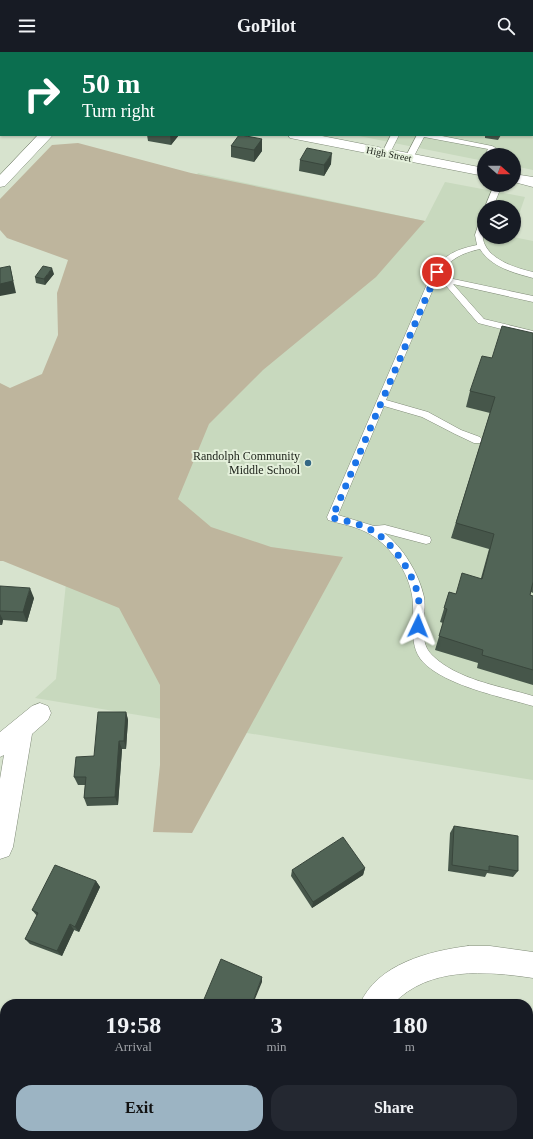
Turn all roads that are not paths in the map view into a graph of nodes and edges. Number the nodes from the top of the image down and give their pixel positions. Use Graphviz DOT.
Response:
graph roads {
  1 [pos="45,136"];
  2 [pos="300,136"];
  3 [pos="394,136"];
  4 [pos="420,136"];
  5 [pos="431,136"];
  6 [pos="492,148"];
  7 [pos="386,153"];
  8 [pos="409,158"];
  9 [pos="477,170"];
  10 [pos="521,179"];
  11 [pos="533,182"];
  12 [pos="0,183"];
  13 [pos="482,246"];
  14 [pos="533,275"];
  15 [pos="434,277"];
  16 [pos="445,280"];
  17 [pos="533,299"];
  18 [pos="533,334"];
  19 [pos="381,402"];
  20 [pos="477,440"];
  21 [pos="374,531"];
  22 [pos="426,540"];
  23 [pos="533,701"];
  24 [pos="40,713"];
  25 [pos="21,729"];
  26 [pos="0,746"];
  27 [pos="1,832"];
  28 [pos="533,965"];
  29 [pos="379,999"];
  1 -- 12 [label="street"];
  2 -- 7 [label="main road, High Street"];
  3 -- 7 [label="lane"];
  4 -- 8 [label="lane"];
  5 -- 6 [label="lane"];
  7 -- 8 [label="main road, High Street"];
  8 -- 9 [label="main road, High Street"];
  10 -- 11 [label="main road"];
  13 -- 14 [label="lane"];
  13 -- 15 [label="lane"];
  15 -- 16 [label="lane"];
  15 -- 19 [label="lane"];
  16 -- 17 [label="lane"];
  16 -- 18 [label="lane"];
  19 -- 20 [label="lane"];
  19 -- 21 [label="lane"];
  21 -- 22 [label="lane"];
  21 -- 23 [label="lane"];
  24 -- 25 [label="street"];
  25 -- 26 [label="street"];
  25 -- 27 [label="street"];
  28 -- 29 [label="street"];
}
